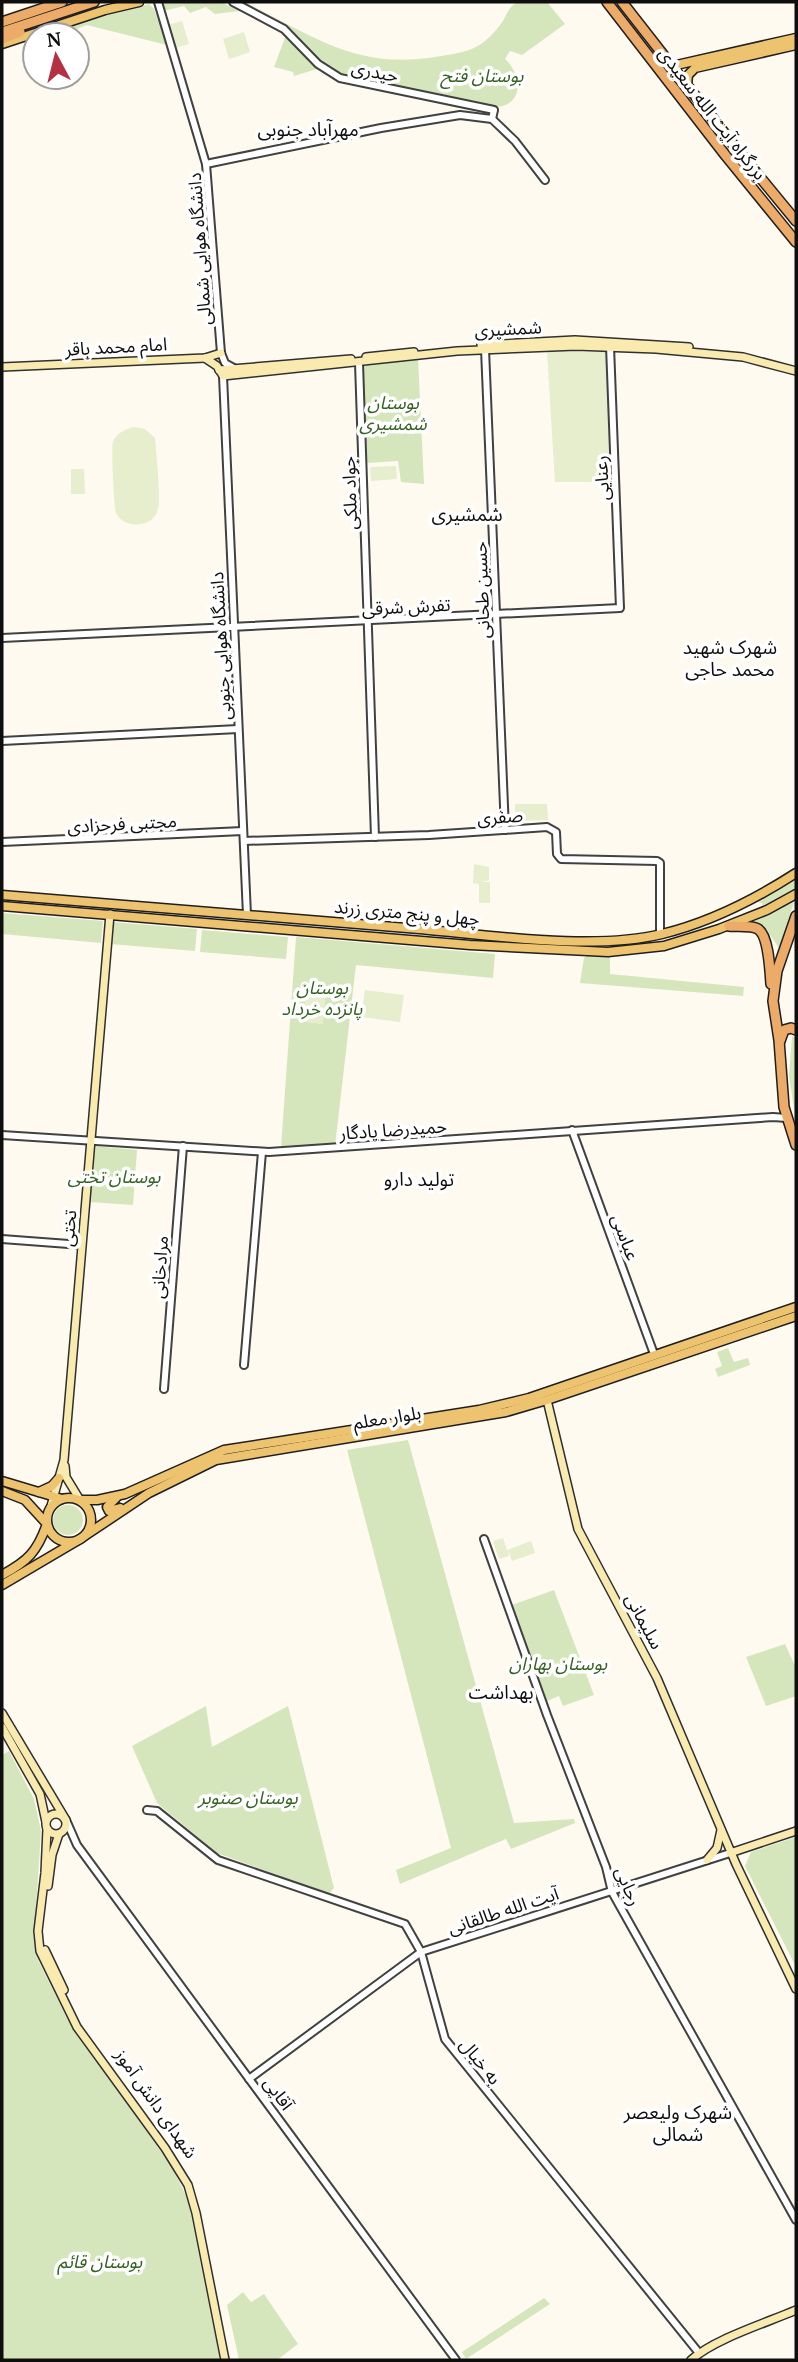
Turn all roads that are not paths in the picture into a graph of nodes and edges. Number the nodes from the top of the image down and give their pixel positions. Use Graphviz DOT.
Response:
graph roads {
  1 [pos="62,2"];
  2 [pos="94,2"];
  3 [pos="139,2"];
  4 [pos="158,2"];
  5 [pos="233,2"];
  6 [pos="607,2"];
  7 [pos="622,2"];
  8 [pos="38,20"];
  9 [pos="2,22"];
  10 [pos="2,32"];
  11 [pos="796,38"];
  12 [pos="2,42"];
  13 [pos="796,45"];
  14 [pos="672,66"];
  15 [pos="687,86"];
  16 [pos="492,118"];
  17 [pos="206,164"];
  18 [pos="545,180"];
  19 [pos="796,221"];
  20 [pos="796,242"];
  21 [pos="610,344"];
  22 [pos="489,347"];
  23 [pos="220,354"];
  24 [pos="205,358"];
  25 [pos="359,360"];
  26 [pos="2,366"];
  27 [pos="236,368"];
  28 [pos="268,368"];
  29 [pos="796,369"];
  30 [pos="221,373"];
  31 [pos="620,608"];
  32 [pos="496,615"];
  33 [pos="368,622"];
  34 [pos="234,626"];
  35 [pos="2,638"];
  36 [pos="238,729"];
  37 [pos="2,741"];
  38 [pos="505,830"];
  39 [pos="243,831"];
  40 [pos="375,836"];
  41 [pos="244,841"];
  42 [pos="2,842"];
  43 [pos="796,873"];
  44 [pos="796,894"];
  45 [pos="2,895"];
  46 [pos="2,906"];
  47 [pos="735,909"];
  48 [pos="217,912"];
  49 [pos="761,913"];
  50 [pos="110,914"];
  51 [pos="247,915"];
  52 [pos="796,916"];
  53 [pos="284,918"];
  54 [pos="217,923"];
  55 [pos="247,925"];
  56 [pos="729,926"];
  57 [pos="280,928"];
  58 [pos="660,934"];
  59 [pos="773,1001"];
  60 [pos="796,1030"];
  61 [pos="779,1055"];
  62 [pos="787,1118"];
  63 [pos="572,1130"];
  64 [pos="2,1135"];
  65 [pos="91,1141"];
  66 [pos="796,1145"];
  67 [pos="183,1146"];
  68 [pos="262,1152"];
  69 [pos="2,1239"];
  70 [pos="82,1245"];
  71 [pos="796,1307"];
  72 [pos="796,1316"];
  73 [pos="654,1354"];
  74 [pos="244,1366"];
  75 [pos="164,1389"];
  76 [pos="547,1400"];
  77 [pos="64,1460"];
  78 [pos="59,1478"];
  79 [pos="2,1481"];
  80 [pos="2,1491"];
  81 [pos="38,1492"];
  82 [pos="119,1496"];
  83 [pos="58,1497"];
  84 [pos="80,1500"];
  85 [pos="137,1500"];
  86 [pos="47,1524"];
  87 [pos="80,1539"];
  88 [pos="484,1539"];
  89 [pos="2,1576"];
  90 [pos="2,1585"];
  91 [pos="2,1713"];
  92 [pos="2,1727"];
  93 [pos="147,1810"];
  94 [pos="66,1820"];
  95 [pos="46,1825"];
  96 [pos="721,1830"];
  97 [pos="796,1831"];
  98 [pos="59,1834"];
  99 [pos="77,1844"];
  100 [pos="730,1853"];
  101 [pos="707,1860"];
  102 [pos="48,1874"];
  103 [pos="612,1892"];
  104 [pos="421,1952"];
  105 [pos="796,1989"];
  106 [pos="249,2079"];
  107 [pos="796,2220"];
  108 [pos="796,2310"];
  109 [pos="699,2353"];
  110 [pos="227,2360"];
  111 [pos="456,2360"];
  112 [pos="691,2360"];
  1 -- 9 [label="highway"];
  2 -- 8 [label="highway"];
  3 -- 12 [label="main road"];
  4 -- 17 [label="street, دانشگاه هوایی شمالی"];
  5 -- 16 [label="street, حیدری"];
  6 -- 20 [label="highway, بزرگراه آیت الله سعیدی"];
  7 -- 14 [label="highway, بزرگراه آیت الله سعیدی"];
  8 -- 10 [label="highway"];
  8 -- 12 [label="highway"];
  11 -- 14 [label="main road"];
  13 -- 15 [label="main road"];
  14 -- 15 [label="highway, بزرگراه آیت الله سعیدی"];
  15 -- 19 [label="highway, بزرگراه آیت الله سعیدی"];
  16 -- 17 [label="street"];
  16 -- 18 [label="street"];
  17 -- 23 [label="street, دانشگاه هوایی شمالی"];
  21 -- 22 [label="main road, شمشیری"];
  21 -- 29 [label="main road, شمشیری"];
  21 -- 31 [label="street, رعنایی"];
  22 -- 25 [label="main road, شمشیری"];
  22 -- 32 [label="street, حسین طحانی"];
  23 -- 24 [label="main road, امام محمد باقر"];
  23 -- 27 [label="street"];
  24 -- 26 [label="main road, امام محمد باقر"];
  24 -- 30 [label="main road"];
  25 -- 28 [label="main road, شمشیری"];
  25 -- 33 [label="street, جواد ملکی"];
  27 -- 28 [label="main road, شمشیری"];
  27 -- 30 [label="main road, شمشیری"];
  28 -- 30 [label="main road, شمشیری"];
  30 -- 34 [label="street, دانشگاه هوایی جنوبی"];
  31 -- 32 [label="street, تفرش شرقی"];
  32 -- 33 [label="street, تفرش شرقی"];
  32 -- 38 [label="street, حسین طحانی"];
  33 -- 34 [label="street, تفرش شرقی"];
  33 -- 40 [label="street, جواد ملکی"];
  34 -- 35 [label="street, تفرش شرقی"];
  34 -- 36 [label="street, دانشگاه هوایی جنوبی"];
  36 -- 37 [label="street"];
  36 -- 39 [label="street, دانشگاه هوایی جنوبی"];
  38 -- 40 [label="street, صفری"];
  38 -- 58 [label="street, صفری"];
  39 -- 41 [label="street, دانشگاه هوایی جنوبی"];
  39 -- 42 [label="street, مجتبی فرحزادی"];
  40 -- 41 [label="street, صفری"];
  41 -- 51 [label="street, دانشگاه هوایی جنوبی"];
  43 -- 47 [label="main road, چهل و پنج متری زرند"];
  44 -- 49 [label="main road, چهل و پنج متری زرند"];
  45 -- 48 [label="main road, چهل و پنج متری زرند"];
  46 -- 50 [label="main road, چهل و پنج متری زرند"];
  47 -- 49 [label="main road"];
  47 -- 58 [label="main road, چهل و پنج متری زرند"];
  48 -- 51 [label="main road, چهل و پنج متری زرند"];
  48 -- 54 [label="main road"];
  49 -- 56 [label="main road, چهل و پنج متری زرند"];
  50 -- 54 [label="main road, چهل و پنج متری زرند"];
  50 -- 65 [label="main road, تختی"];
  51 -- 53 [label="main road, چهل و پنج متری زرند"];
  51 -- 55 [label="main road"];
  52 -- 59 [label="highway"];
  53 -- 57 [label="main road"];
  53 -- 58 [label="main road, چهل و پنج متری زرند"];
  54 -- 55 [label="main road, چهل و پنج متری زرند"];
  55 -- 57 [label="main road, چهل و پنج متری زرند"];
  56 -- 57 [label="main road, چهل و پنج متری زرند"];
  56 -- 59 [label="highway"];
  59 -- 61 [label="highway"];
  60 -- 61 [label="highway"];
  61 -- 62 [label="highway"];
  62 -- 63 [label="street, حمیدرضا یادگار"];
  62 -- 66 [label="highway"];
  63 -- 68 [label="street, حمیدرضا یادگار"];
  63 -- 73 [label="street, عباسی"];
  64 -- 65 [label="street, حمیدرضا یادگار"];
  65 -- 67 [label="street, حمیدرضا یادگار"];
  65 -- 70 [label="main road, تختی"];
  67 -- 68 [label="street, حمیدرضا یادگار"];
  67 -- 75 [label="street, مرادخانی"];
  68 -- 74 [label="street"];
  69 -- 70 [label="street"];
  70 -- 77 [label="main road, تختی"];
  71 -- 73 [label="main road, بلوار معلم"];
  72 -- 76 [label="main road, بلوار معلم"];
  73 -- 82 [label="main road, بلوار معلم"];
  76 -- 85 [label="main road, بلوار معلم"];
  76 -- 96 [label="main road, سلیمانی"];
  77 -- 78 [label="main road, تختی"];
  77 -- 84 [label="main road, تختی"];
  78 -- 81 [label="main road"];
  78 -- 83 [label="main road, تختی"];
  79 -- 81 [label="main road"];
  80 -- 86 [label="main road"];
  81 -- 83 [label="main road"];
  82 -- 84 [label="main road, بلوار معلم"];
  82 -- 85 [label="main road"];
  83 -- 84 [label="main road"];
  83 -- 86 [label="main road"];
  84 -- 87 [label="main road"];
  85 -- 87 [label="main road, بلوار معلم"];
  86 -- 87 [label="main road"];
  86 -- 89 [label="main road"];
  87 -- 90 [label="main road, بلوار معلم"];
  88 -- 103 [label="street, رجایی"];
  91 -- 94 [label="main road, آقایی"];
  92 -- 95 [label="main road"];
  93 -- 104 [label="street, به خیال"];
  94 -- 95 [label="main road"];
  94 -- 98 [label="main road"];
  94 -- 99 [label="street, آقایی"];
  95 -- 98 [label="main road"];
  95 -- 102 [label="main road"];
  96 -- 100 [label="main road, سلیمانی"];
  96 -- 101 [label="main road"];
  97 -- 100 [label="main road, آیت الله طالقانی"];
  98 -- 99 [label="street, آقایی"];
  98 -- 102 [label="main road"];
  99 -- 106 [label="street, آقایی"];
  100 -- 101 [label="street, آیت الله طالقانی"];
  100 -- 105 [label="main road, سلیمانی"];
  101 -- 103 [label="street, آیت الله طالقانی"];
  102 -- 110 [label="main road, شهدای دانش آموز"];
  103 -- 104 [label="street, آیت الله طالقانی"];
  103 -- 107 [label="street, رجایی"];
  104 -- 106 [label="street, آیت الله طالقانی"];
  104 -- 109 [label="street, به خیال"];
  106 -- 111 [label="street, آقایی"];
  108 -- 109 [label="main road"];
  109 -- 112 [label="main road"];
}
